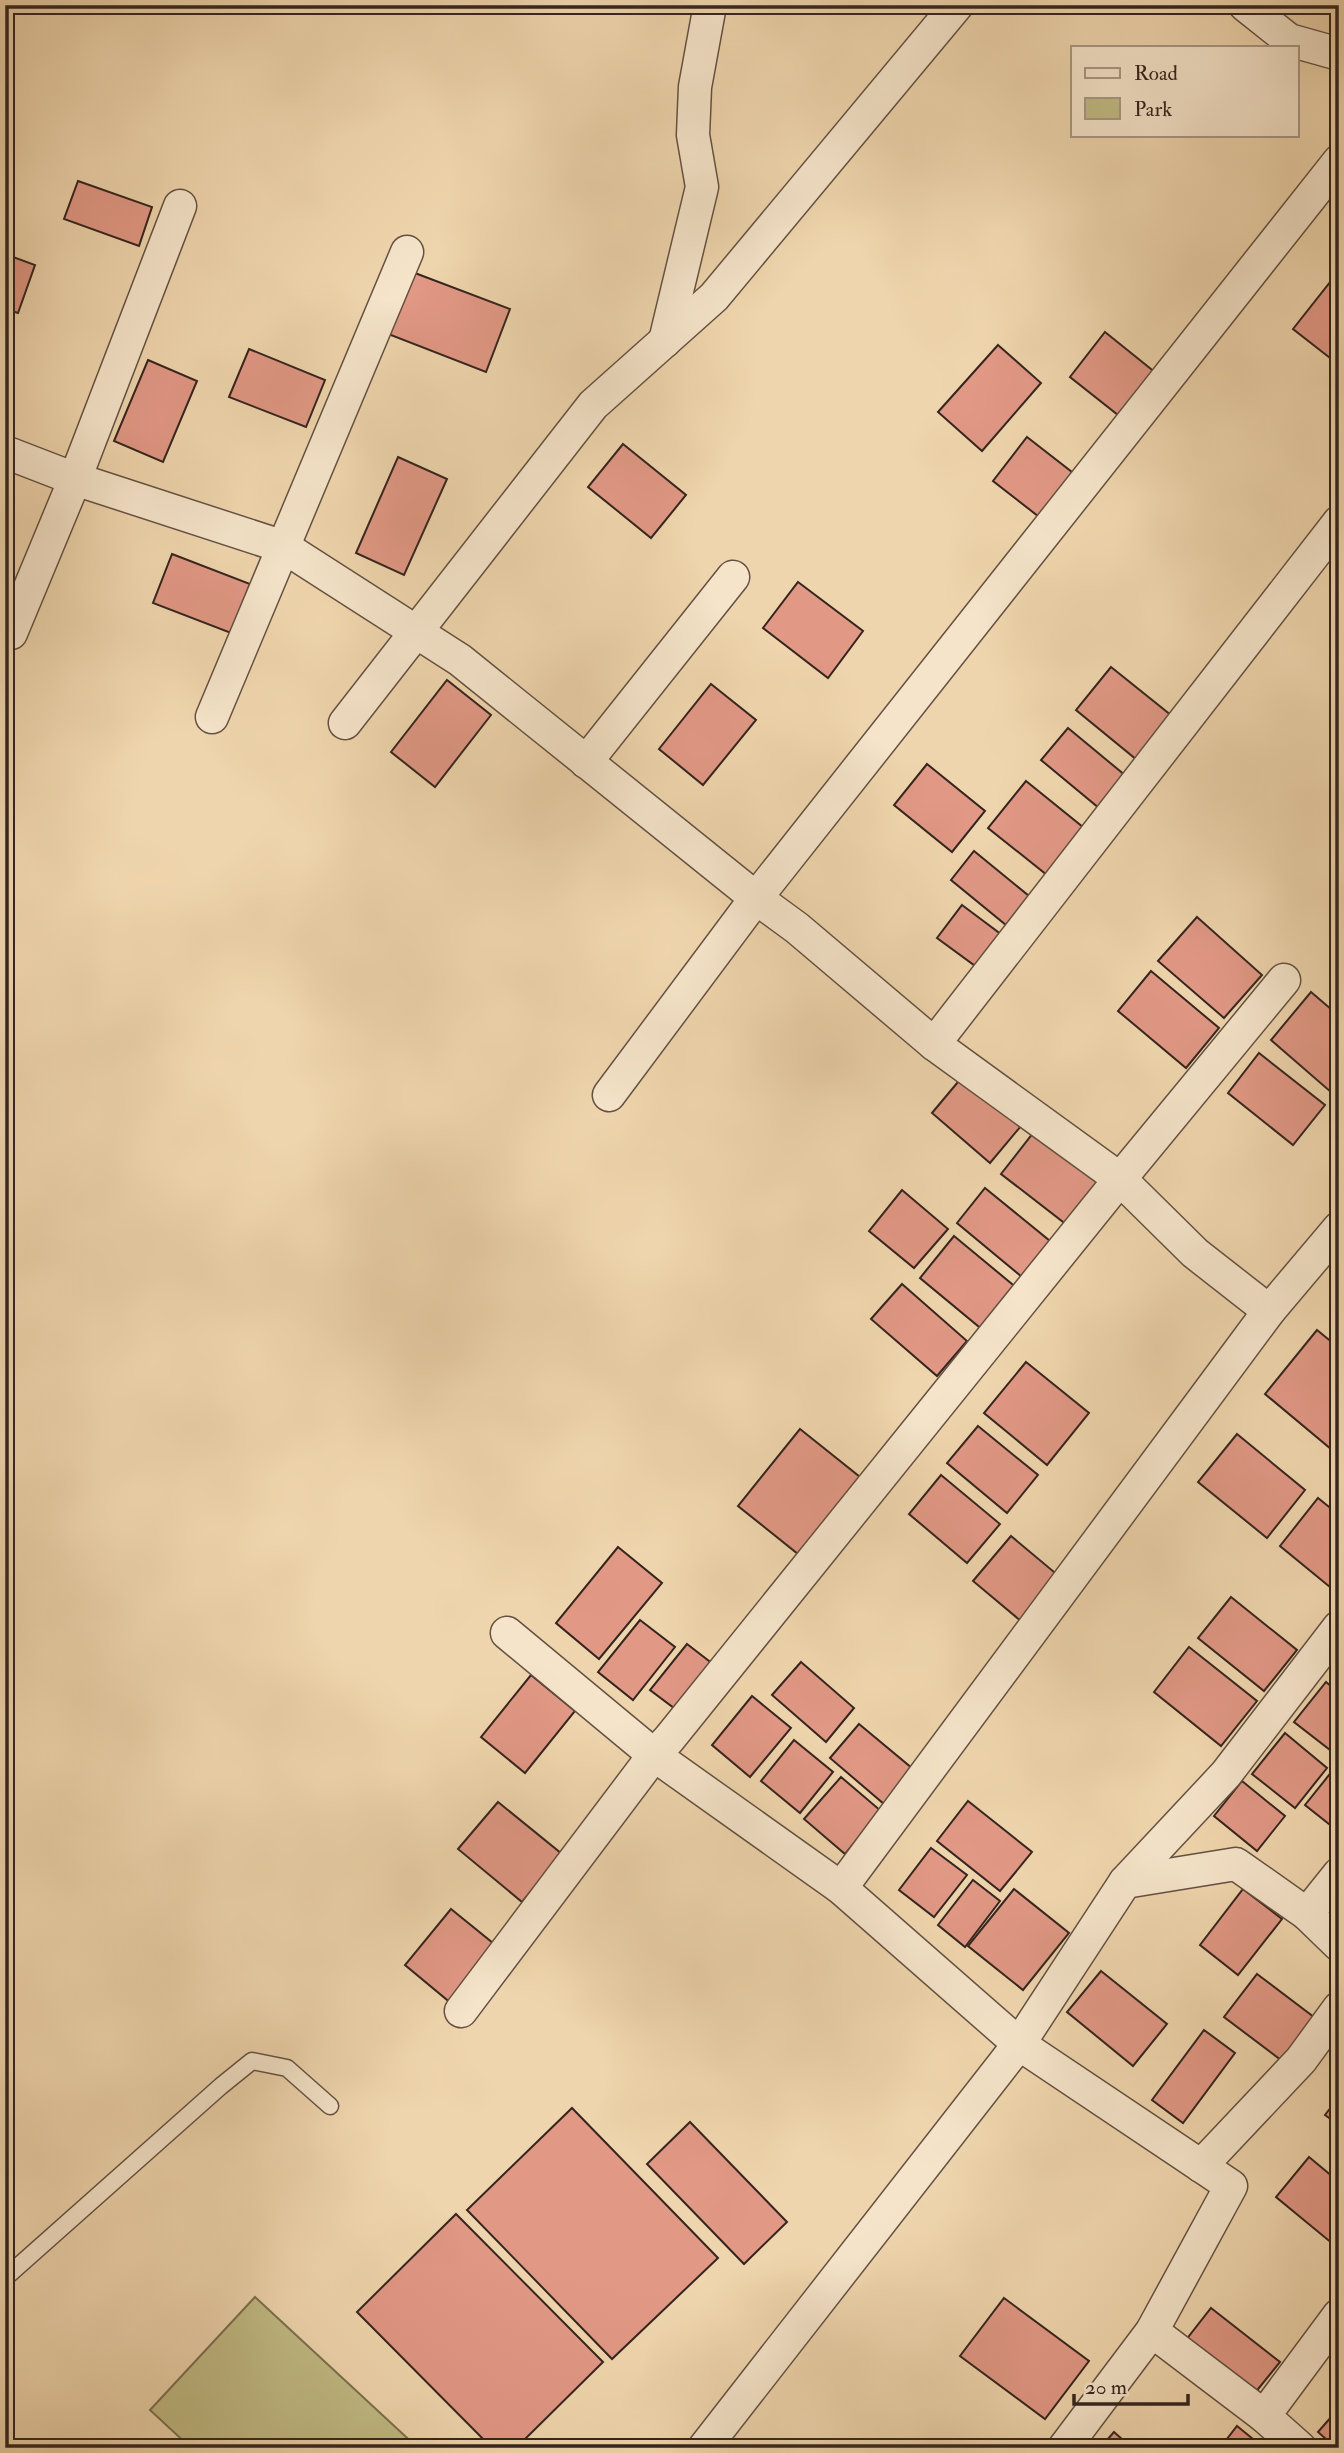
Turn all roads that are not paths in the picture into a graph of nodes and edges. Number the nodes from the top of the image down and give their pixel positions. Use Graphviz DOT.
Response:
graph roads {
  1 [pos="710,5"];
  2 [pos="957,5"];
  3 [pos="1245,5"];
  4 [pos="1339,54"];
  5 [pos="1339,161"];
  6 [pos="180,206"];
  7 [pos="407,252"];
  8 [pos="665,341"];
  9 [pos="5,452"];
  10 [pos="75,479"];
  11 [pos="1339,522"];
  12 [pos="284,547"];
  13 [pos="733,577"];
  14 [pos="416,632"];
  15 [pos="10,633"];
  16 [pos="212,718"];
  17 [pos="345,723"];
  18 [pos="586,762"];
  19 [pos="756,898"];
  20 [pos="1284,980"];
  21 [pos="934,1044"];
  22 [pos="609,1095"];
  23 [pos="1120,1179"];
  24 [pos="1339,1228"];
  25 [pos="1269,1311"];
  26 [pos="1339,1627"];
  27 [pos="507,1633"];
  28 [pos="654,1755"];
  29 [pos="1339,1874"];
  30 [pos="1125,1882"];
  31 [pos="841,1888"];
  32 [pos="1307,1914"];
  33 [pos="1339,1945"];
  34 [pos="1339,2008"];
  35 [pos="461,2011"];
  36 [pos="1019,2044"];
  37 [pos="330,2106"];
  38 [pos="1201,2165"];
  39 [pos="5,2278"];
  40 [pos="1339,2315"];
  41 [pos="1152,2331"];
  42 [pos="1265,2416"];
  43 [pos="704,2448"];
  44 [pos="1064,2448"];
  45 [pos="1300,2448"];
  1 -- 8 [label="street"];
  2 -- 8 [label="street"];
  3 -- 4 [label="street"];
  5 -- 19 [label="street"];
  6 -- 10 [label="street"];
  7 -- 12 [label="street"];
  8 -- 14 [label="street"];
  9 -- 10 [label="street"];
  10 -- 12 [label="street"];
  10 -- 15 [label="street"];
  11 -- 21 [label="street"];
  12 -- 14 [label="street"];
  12 -- 16 [label="street"];
  13 -- 18 [label="street"];
  14 -- 17 [label="street"];
  14 -- 18 [label="street"];
  18 -- 19 [label="street"];
  19 -- 21 [label="street"];
  19 -- 22 [label="street"];
  20 -- 23 [label="street"];
  21 -- 23 [label="street"];
  23 -- 25 [label="street"];
  23 -- 28 [label="street"];
  24 -- 25 [label="street"];
  25 -- 31 [label="street"];
  26 -- 30 [label="street"];
  27 -- 28 [label="street"];
  28 -- 31 [label="street"];
  28 -- 35 [label="street"];
  29 -- 32 [label="street"];
  30 -- 32 [label="street"];
  30 -- 36 [label="street"];
  31 -- 36 [label="street"];
  32 -- 33 [label="street"];
  34 -- 38 [label="street"];
  36 -- 38 [label="street"];
  36 -- 43 [label="street"];
  37 -- 39 [label="lane"];
  38 -- 41 [label="street"];
  40 -- 42 [label="street"];
  41 -- 42 [label="street"];
  41 -- 44 [label="street"];
  42 -- 45 [label="street"];
}
